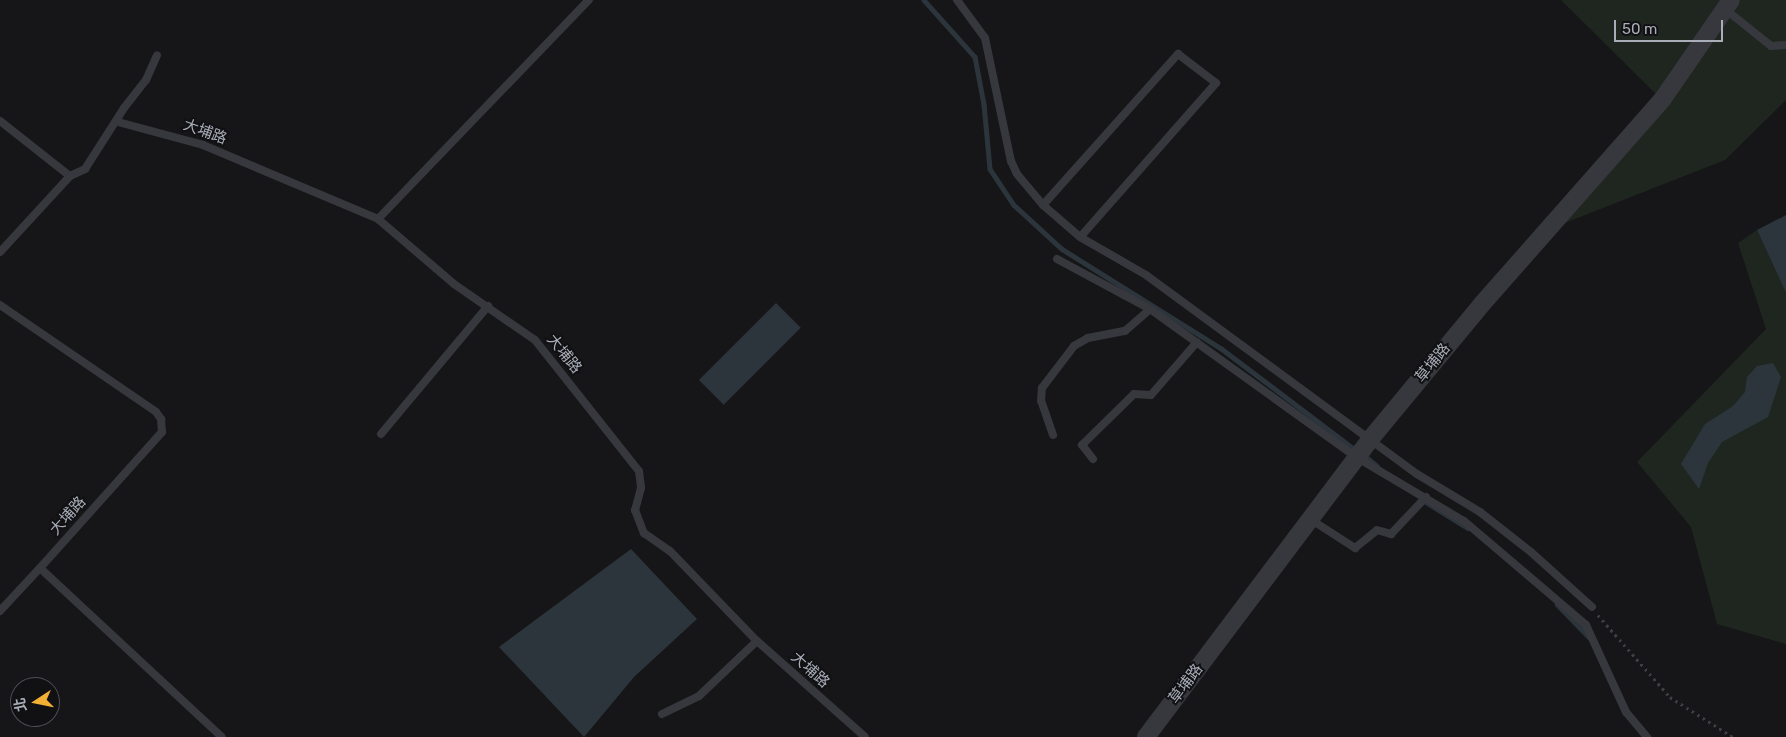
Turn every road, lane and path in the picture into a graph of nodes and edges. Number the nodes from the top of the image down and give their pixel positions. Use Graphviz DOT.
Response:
graph roads {
  1 [pos="589,0"];
  2 [pos="957,0"];
  3 [pos="1728,5"];
  4 [pos="1786,45"];
  5 [pos="157,55"];
  6 [pos="0,121"];
  7 [pos="118,122"];
  8 [pos="70,176"];
  9 [pos="1044,205"];
  10 [pos="378,219"];
  11 [pos="1080,238"];
  12 [pos="0,252"];
  13 [pos="1057,259"];
  14 [pos="0,305"];
  15 [pos="488,306"];
  16 [pos="1150,309"];
  17 [pos="1197,342"];
  18 [pos="381,434"];
  19 [pos="1053,435"];
  20 [pos="1372,438"];
  21 [pos="1356,457"];
  22 [pos="1093,459"];
  23 [pos="1426,497"];
  24 [pos="1310,519"];
  25 [pos="40,568"];
  26 [pos="1592,607"];
  27 [pos="0,611"];
  28 [pos="757,641"];
  29 [pos="662,714"];
  30 [pos="222,737"];
  31 [pos="865,737"];
  32 [pos="1146,737"];
  33 [pos="1647,737"];
  34 [pos="1733,737"];
  1 -- 10 [label="lane"];
  2 -- 9 [label="lane"];
  3 -- 4 [label="lane"];
  3 -- 20 [label="street, 草埔路"];
  5 -- 7 [label="lane"];
  6 -- 8 [label="lane"];
  7 -- 8 [label="lane"];
  7 -- 10 [label="lane, 大埔路"];
  8 -- 12 [label="lane"];
  9 -- 11 [label="lane"];
  9 -- 11 [label="lane"];
  10 -- 15 [label="lane, 大埔路"];
  11 -- 20 [label="lane"];
  13 -- 16 [label="lane"];
  14 -- 25 [label="lane, 大埔路"];
  15 -- 18 [label="lane"];
  15 -- 28 [label="lane, 大埔路"];
  16 -- 17 [label="lane"];
  16 -- 19 [label="lane"];
  17 -- 21 [label="lane"];
  17 -- 22 [label="lane"];
  20 -- 21 [label="street, 草埔路"];
  20 -- 26 [label="lane"];
  21 -- 23 [label="lane"];
  21 -- 24 [label="street, 草埔路"];
  23 -- 24 [label="lane"];
  23 -- 33 [label="lane"];
  24 -- 32 [label="street, 草埔路"];
  25 -- 27 [label="lane, 大埔路"];
  25 -- 30 [label="lane"];
  26 -- 34 [label="path"];
  28 -- 29 [label="lane"];
  28 -- 31 [label="lane, 大埔路"];
}
